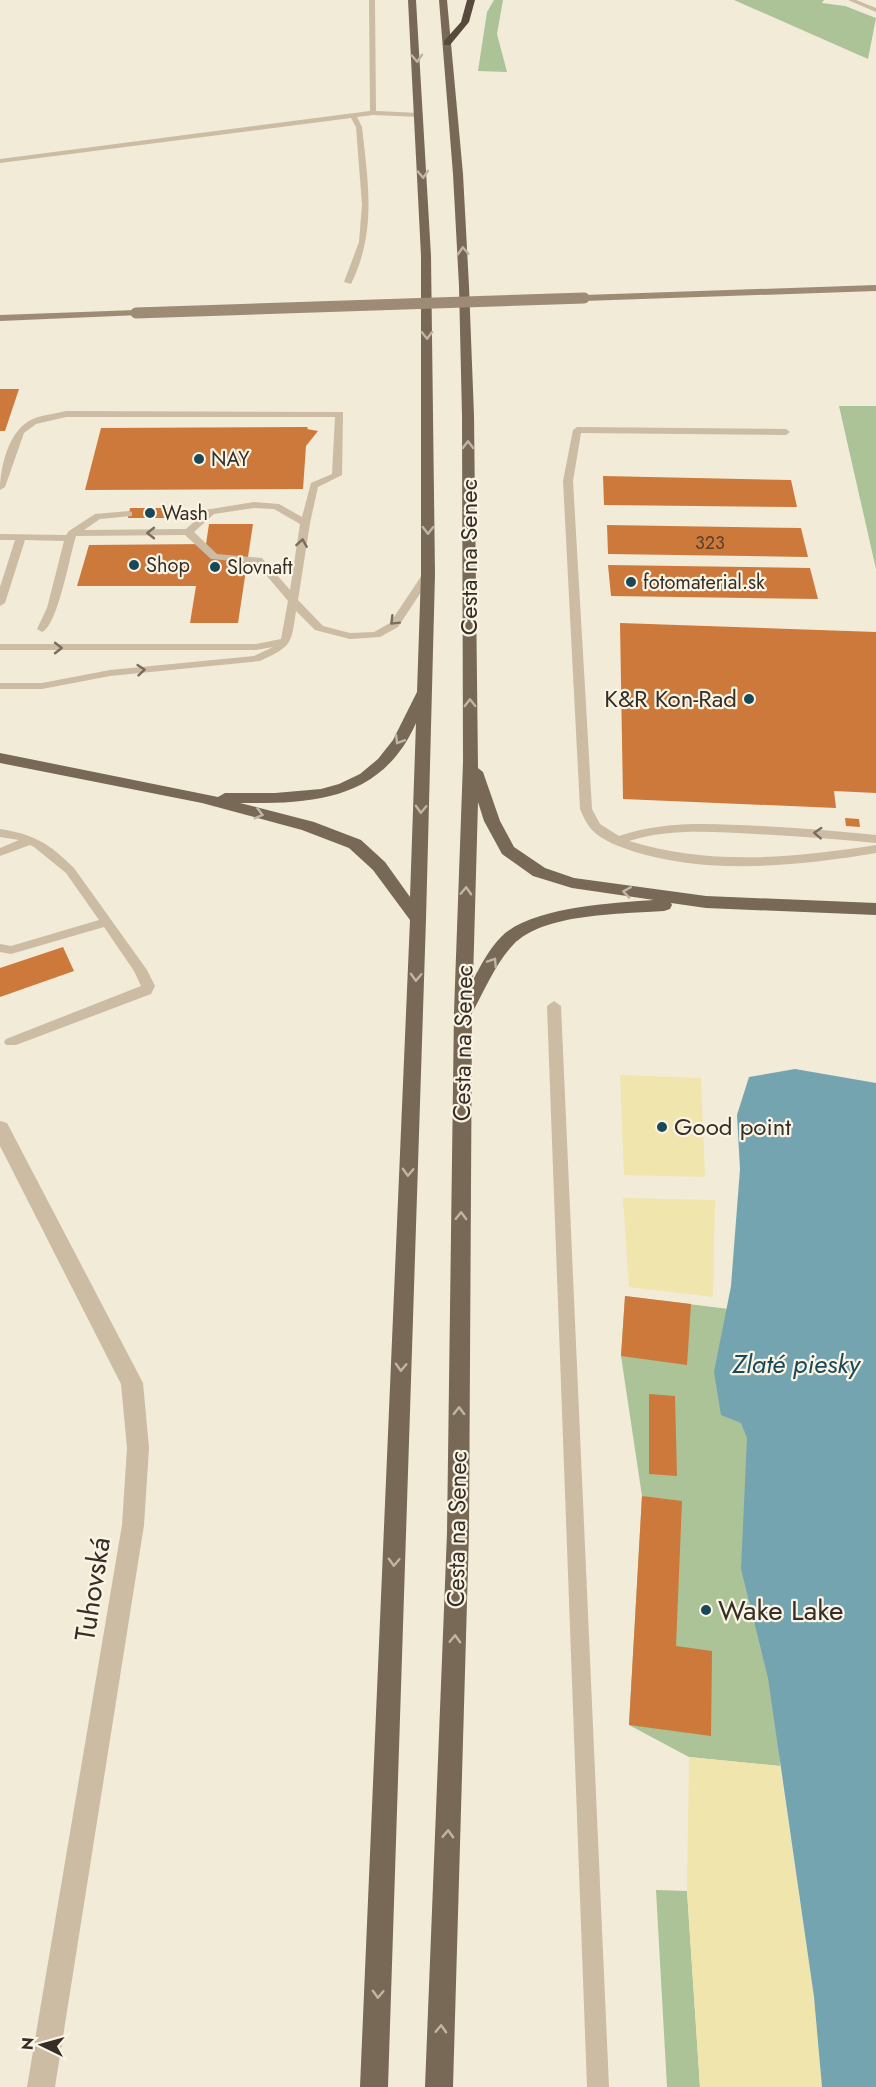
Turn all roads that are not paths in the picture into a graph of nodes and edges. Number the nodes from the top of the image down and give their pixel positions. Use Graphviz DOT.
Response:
graph roads {
  1 [pos="372,0"];
  2 [pos="412,0"];
  3 [pos="443,0"];
  4 [pos="471,0"];
  5 [pos="851,0"];
  6 [pos="876,10"];
  7 [pos="447,43"];
  8 [pos="373,113"];
  9 [pos="353,115"];
  10 [pos="420,115"];
  11 [pos="0,161"];
  12 [pos="348,282"];
  13 [pos="876,288"];
  14 [pos="0,318"];
  15 [pos="786,432"];
  16 [pos="0,487"];
  17 [pos="211,512"];
  18 [pos="172,513"];
  19 [pos="129,514"];
  20 [pos="305,523"];
  21 [pos="188,532"];
  22 [pos="71,535"];
  23 [pos="0,537"];
  24 [pos="21,537"];
  25 [pos="428,574"];
  26 [pos="293,601"];
  27 [pos="0,603"];
  28 [pos="42,629"];
  29 [pos="286,641"];
  30 [pos="0,647"];
  31 [pos="0,686"];
  32 [pos="425,687"];
  33 [pos="0,758"];
  34 [pos="471,762"];
  35 [pos="202,798"];
  36 [pos="0,833"];
  37 [pos="876,839"];
  38 [pos="32,840"];
  39 [pos="616,841"];
  40 [pos="876,849"];
  41 [pos="0,852"];
  42 [pos="706,902"];
  43 [pos="876,909"];
  44 [pos="418,919"];
  45 [pos="107,922"];
  46 [pos="0,948"];
  47 [pos="554,1006"];
  48 [pos="463,1012"];
  49 [pos="11,1042"];
  50 [pos="0,1128"];
  51 [pos="40,2087"];
  52 [pos="374,2087"];
  53 [pos="439,2087"];
  54 [pos="598,2087"];
  1 -- 8 [label="lane"];
  2 -- 10 [label="main road, Cesta na Senec, one-way"];
  3 -- 7 [label="main road, Cesta na Senec"];
  4 -- 7 [label="highway"];
  5 -- 6 [label="lane"];
  34 -- 7 [label="main road, Cesta na Senec, one-way"];
  8 -- 9 [label="lane"];
  8 -- 10 [label="lane"];
  9 -- 11 [label="lane"];
  9 -- 12 [label="lane"];
  10 -- 25 [label="main road, Cesta na Senec, one-way"];
  13 -- 14 [label="main road, bridge"];
  15 -- 39 [label="lane"];
  16 -- 20 [label="lane"];
  17 -- 18 [label="lane"];
  17 -- 20 [label="lane"];
  17 -- 21 [label="lane"];
  19 -- 22 [label="lane"];
  26 -- 20 [label="lane, one-way"];
  21 -- 22 [label="lane, one-way"];
  21 -- 26 [label="lane"];
  22 -- 24 [label="lane"];
  22 -- 28 [label="lane"];
  23 -- 24 [label="lane"];
  24 -- 27 [label="lane"];
  25 -- 26 [label="lane, one-way"];
  25 -- 32 [label="main road, Cesta na Senec"];
  26 -- 29 [label="lane"];
  30 -- 29 [label="lane, one-way"];
  31 -- 29 [label="lane, one-way"];
  32 -- 35 [label="main road, one-way"];
  32 -- 44 [label="main road, Cesta na Senec, one-way"];
  33 -- 35 [label="main road"];
  42 -- 34 [label="main road, one-way"];
  48 -- 34 [label="main road, Cesta na Senec, one-way"];
  35 -- 44 [label="main road, one-way"];
  36 -- 38 [label="lane"];
  37 -- 39 [label="lane, one-way"];
  38 -- 41 [label="lane"];
  38 -- 45 [label="lane"];
  39 -- 40 [label="lane"];
  42 -- 43 [label="main road"];
  48 -- 42 [label="main road, one-way"];
  44 -- 52 [label="main road, Cesta na Senec, one-way"];
  45 -- 46 [label="lane"];
  45 -- 49 [label="lane"];
  47 -- 54 [label="lane"];
  53 -- 48 [label="main road, Cesta na Senec, one-way"];
  50 -- 51 [label="street, Tuhovská"];
}
